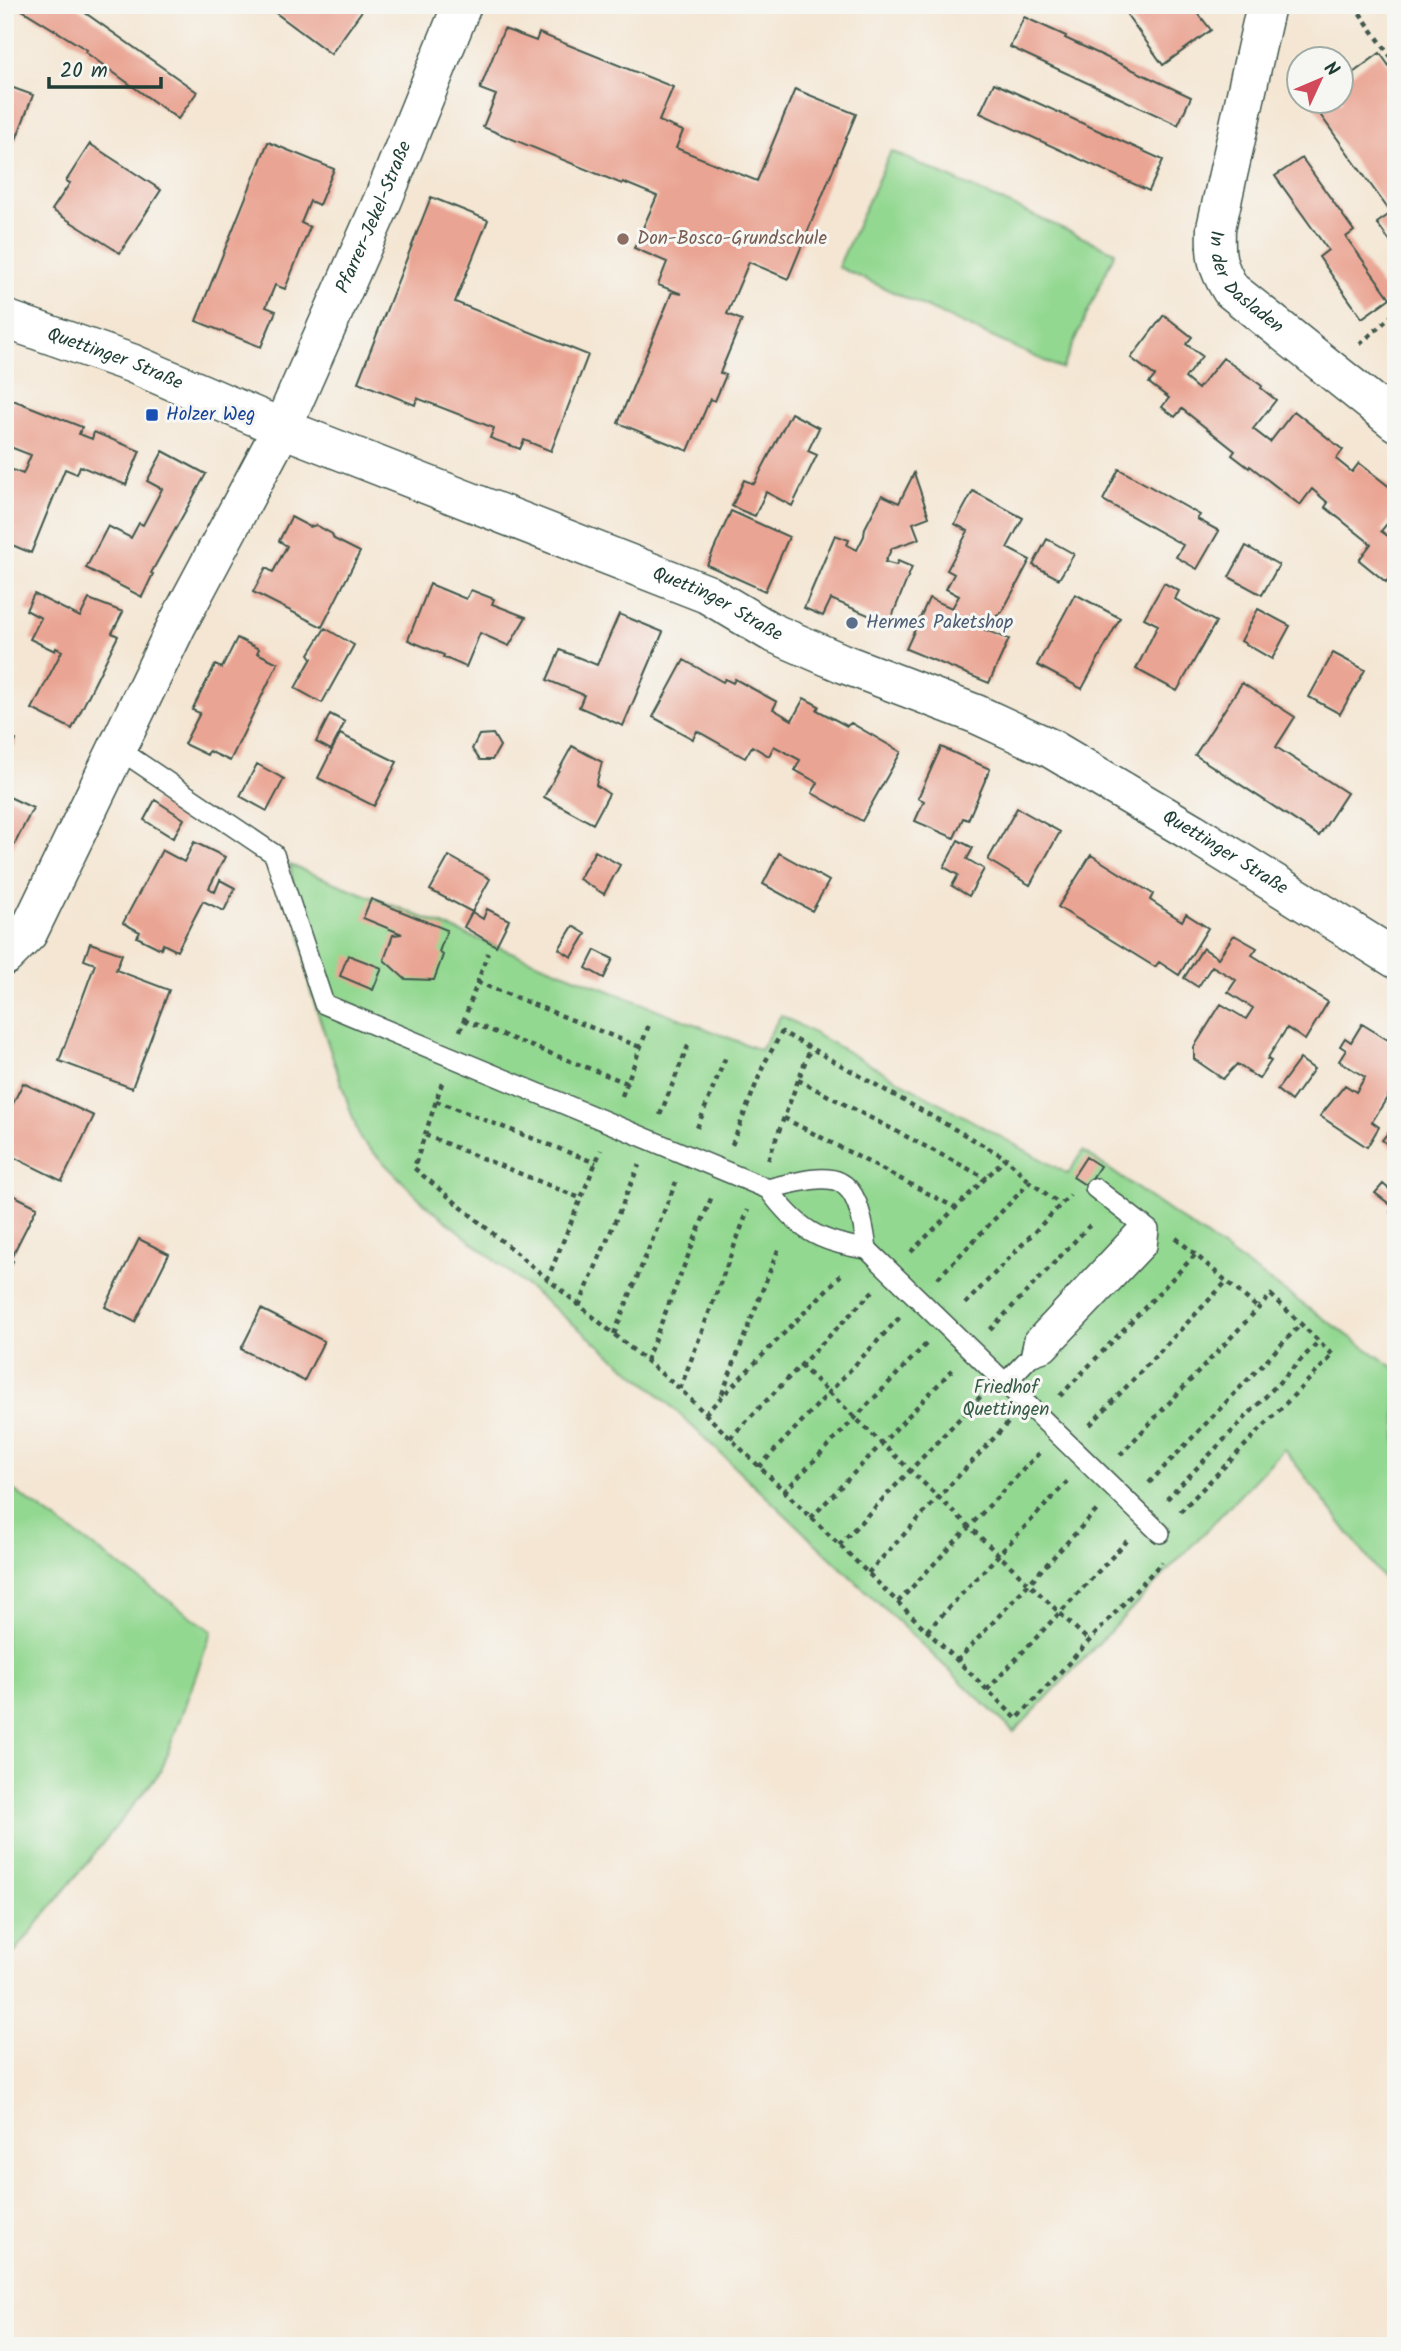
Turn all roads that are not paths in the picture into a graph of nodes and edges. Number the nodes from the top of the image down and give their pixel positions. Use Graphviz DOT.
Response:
graph roads {
  1 [pos="462,5"];
  2 [pos="1266,5"];
  3 [pos="5,319"];
  4 [pos="1396,422"];
  5 [pos="282,428"];
  6 [pos="117,748"];
  7 [pos="5,956"];
  8 [pos="1396,959"];
  9 [pos="763,1187"];
  10 [pos="1095,1188"];
  11 [pos="867,1249"];
  12 [pos="1001,1381"];
  13 [pos="1160,1533"];
  1 -- 5 [label="street, Pfarrer-Jekel-Straße"];
  2 -- 4 [label="street, In der Dasladen"];
  3 -- 5 [label="street, Quettinger Straße"];
  5 -- 6 [label="street"];
  5 -- 8 [label="street, Quettinger Straße"];
  6 -- 7 [label="street"];
  6 -- 9 [label="lane"];
  9 -- 11 [label="lane"];
  9 -- 11 [label="lane"];
  10 -- 12 [label="lane"];
  11 -- 12 [label="lane"];
  12 -- 13 [label="lane"];
}
